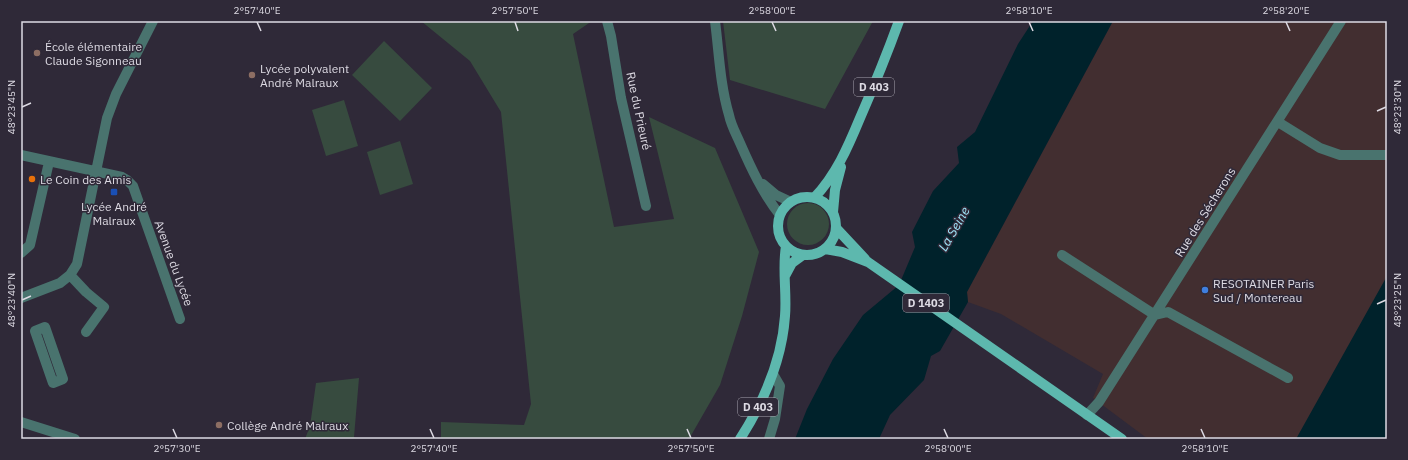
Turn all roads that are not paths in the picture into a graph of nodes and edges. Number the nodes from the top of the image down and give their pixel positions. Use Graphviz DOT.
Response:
graph roads {
  1 [pos="153,21"];
  2 [pos="607,21"];
  3 [pos="715,21"];
  4 [pos="899,21"];
  5 [pos="1341,21"];
  6 [pos="1278,122"];
  7 [pos="845,152"];
  8 [pos="21,155"];
  9 [pos="1387,155"];
  10 [pos="49,162"];
  11 [pos="96,171"];
  12 [pos="756,177"];
  13 [pos="814,198"];
  14 [pos="791,202"];
  15 [pos="646,206"];
  16 [pos="833,212"];
  17 [pos="780,215"];
  18 [pos="836,228"];
  19 [pos="786,246"];
  20 [pos="825,249"];
  21 [pos="21,253"];
  22 [pos="803,255"];
  23 [pos="1062,255"];
  24 [pos="868,262"];
  25 [pos="70,275"];
  26 [pos="784,278"];
  27 [pos="21,298"];
  28 [pos="1155,315"];
  29 [pos="180,319"];
  30 [pos="86,332"];
  31 [pos="773,374"];
  32 [pos="1288,378"];
  33 [pos="63,379"];
  34 [pos="1088,415"];
  35 [pos="21,422"];
  36 [pos="75,439"];
  37 [pos="740,439"];
  38 [pos="769,439"];
  39 [pos="1122,439"];
  1 -- 11 [label="street"];
  2 -- 15 [label="street, Rue du Prieuré"];
  3 -- 12 [label="street"];
  4 -- 7 [label="main road, D 403"];
  5 -- 6 [label="street, Rue des Sécherons"];
  6 -- 9 [label="street"];
  6 -- 28 [label="street, Rue des Sécherons"];
  7 -- 13 [label="main road, D 403"];
  7 -- 16 [label="main road, D 403"];
  8 -- 10 [label="street, Avenue du Lycée"];
  10 -- 11 [label="street, Avenue du Lycée"];
  10 -- 21 [label="street"];
  11 -- 25 [label="street"];
  11 -- 29 [label="street, Avenue du Lycée"];
  12 -- 14 [label="street"];
  12 -- 17 [label="street"];
  13 -- 14 [label="main road"];
  13 -- 16 [label="main road"];
  14 -- 17 [label="main road"];
  16 -- 18 [label="main road"];
  17 -- 19 [label="main road"];
  18 -- 20 [label="main road"];
  18 -- 24 [label="main road, D 1403"];
  19 -- 22 [label="main road"];
  19 -- 26 [label="main road, D 403"];
  20 -- 22 [label="main road"];
  20 -- 24 [label="main road, D 1403"];
  22 -- 26 [label="main road"];
  23 -- 28 [label="street"];
  24 -- 34 [label="main road, D 1403"];
  25 -- 27 [label="street"];
  25 -- 30 [label="street"];
  26 -- 31 [label="main road, D 403"];
  28 -- 32 [label="street"];
  28 -- 34 [label="street, Rue des Sécherons"];
  31 -- 37 [label="main road, D 403"];
  31 -- 38 [label="street"];
  33 -- 33 [label="street"];
  34 -- 39 [label="main road, D 1403"];
  35 -- 36 [label="street"];
}
